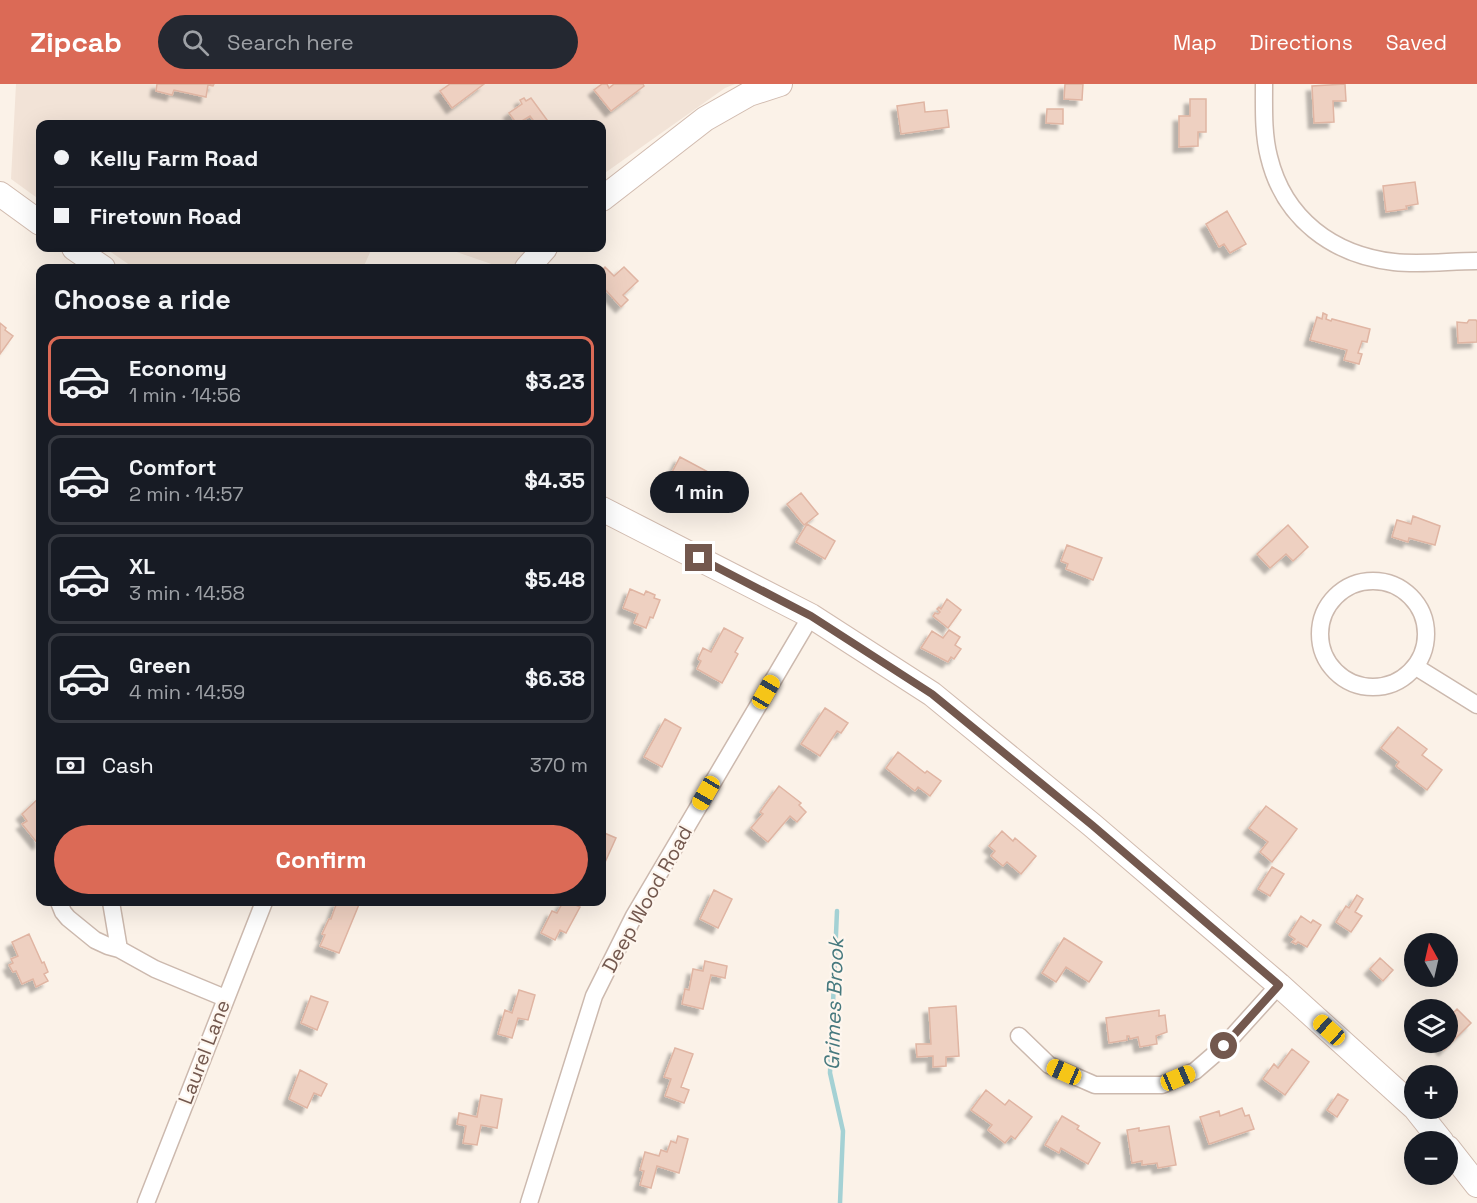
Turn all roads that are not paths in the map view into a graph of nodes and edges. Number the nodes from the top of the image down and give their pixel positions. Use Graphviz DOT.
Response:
graph roads {
  1 [pos="780,84"];
  2 [pos="1264,84"];
  3 [pos="0,194"];
  4 [pos="606,196"];
  5 [pos="36,220"];
  6 [pos="80,252"];
  7 [pos="541,252"];
  8 [pos="1477,261"];
  9 [pos="97,264"];
  10 [pos="530,264"];
  11 [pos="606,511"];
  12 [pos="811,616"];
  13 [pos="1416,667"];
  14 [pos="1477,705"];
  15 [pos="61,906"];
  16 [pos="112,906"];
  17 [pos="262,906"];
  18 [pos="119,949"];
  19 [pos="1279,985"];
  20 [pos="225,998"];
  21 [pos="1019,1036"];
  22 [pos="1404,1098"];
  23 [pos="1424,1119"];
  24 [pos="1433,1131"];
  25 [pos="1458,1160"];
  26 [pos="1476,1183"];
  27 [pos="146,1203"];
  28 [pos="529,1203"];
  1 -- 4 [label="street"];
  2 -- 8 [label="street"];
  3 -- 5 [label="street"];
  6 -- 9 [label="street"];
  7 -- 10 [label="street"];
  11 -- 12 [label="street"];
  12 -- 19 [label="street"];
  12 -- 28 [label="street, Deep Wood Road"];
  13 -- 13 [label="street"];
  13 -- 14 [label="street"];
  15 -- 18 [label="street"];
  16 -- 18 [label="street"];
  17 -- 20 [label="street, Laurel Lane"];
  18 -- 20 [label="street"];
  19 -- 21 [label="street"];
  19 -- 22 [label="street"];
  20 -- 27 [label="street, Laurel Lane"];
  23 -- 24 [label="street"];
  25 -- 26 [label="street"];
}
